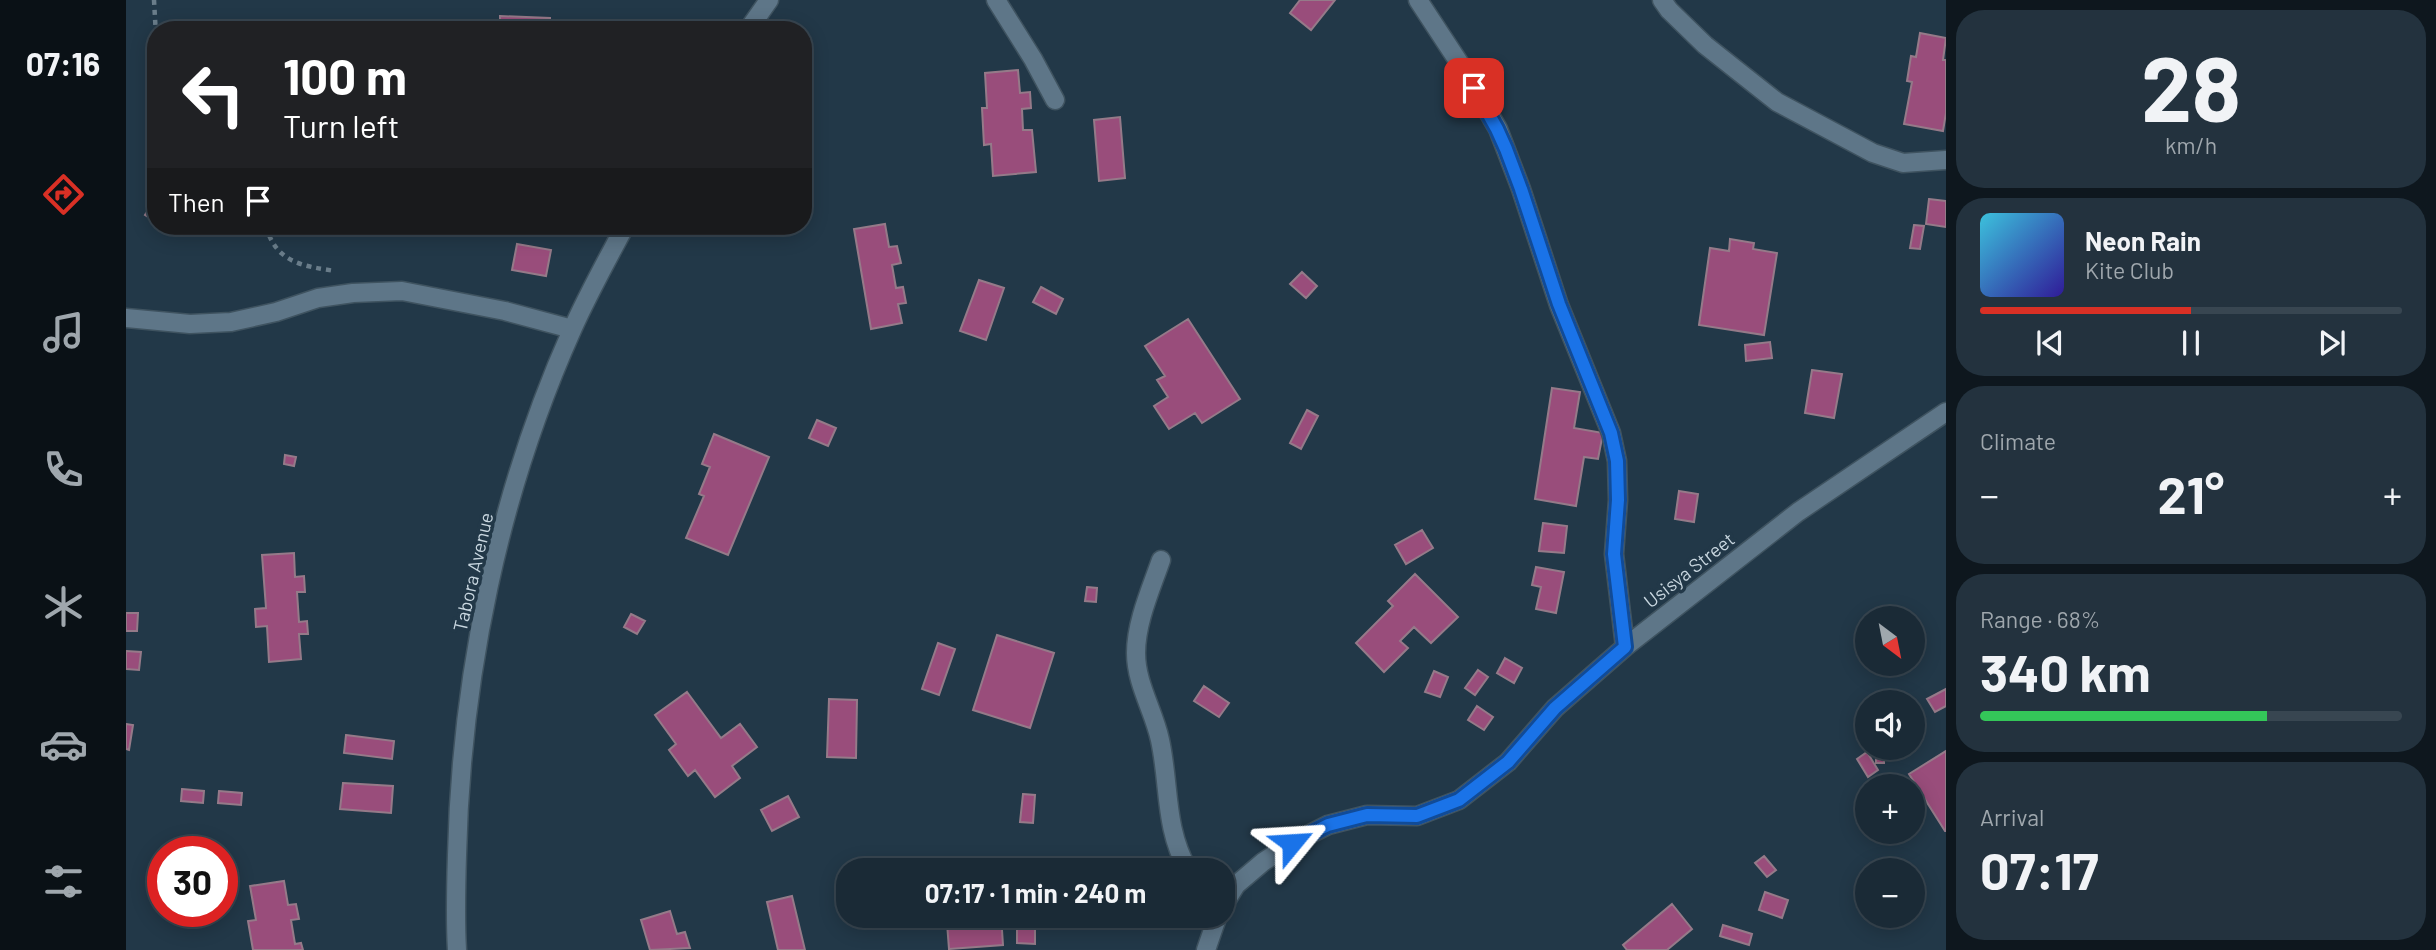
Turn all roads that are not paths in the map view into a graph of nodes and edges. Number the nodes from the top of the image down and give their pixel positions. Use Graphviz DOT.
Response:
graph roads {
  1 [pos="769,0"];
  2 [pos="996,0"];
  3 [pos="1418,0"];
  4 [pos="1662,0"];
  5 [pos="754,21"];
  6 [pos="1055,100"];
  7 [pos="1946,160"];
  8 [pos="620,235"];
  9 [pos="126,318"];
  10 [pos="572,329"];
  11 [pos="1946,412"];
  12 [pos="1161,561"];
  13 [pos="1625,647"];
  14 [pos="1183,858"];
  15 [pos="1235,887"];
  16 [pos="1213,928"];
  17 [pos="457,950"];
  18 [pos="1206,950"];
  1 -- 5 [label="street"];
  2 -- 6 [label="street"];
  3 -- 13 [label="street"];
  4 -- 7 [label="street"];
  8 -- 10 [label="street, Tabora Avenue"];
  9 -- 10 [label="street"];
  10 -- 17 [label="street, Tabora Avenue"];
  11 -- 13 [label="street, Usisya Street"];
  12 -- 14 [label="street"];
  13 -- 15 [label="street, Usisya Street"];
  16 -- 18 [label="street, Usisya Street"];
}
